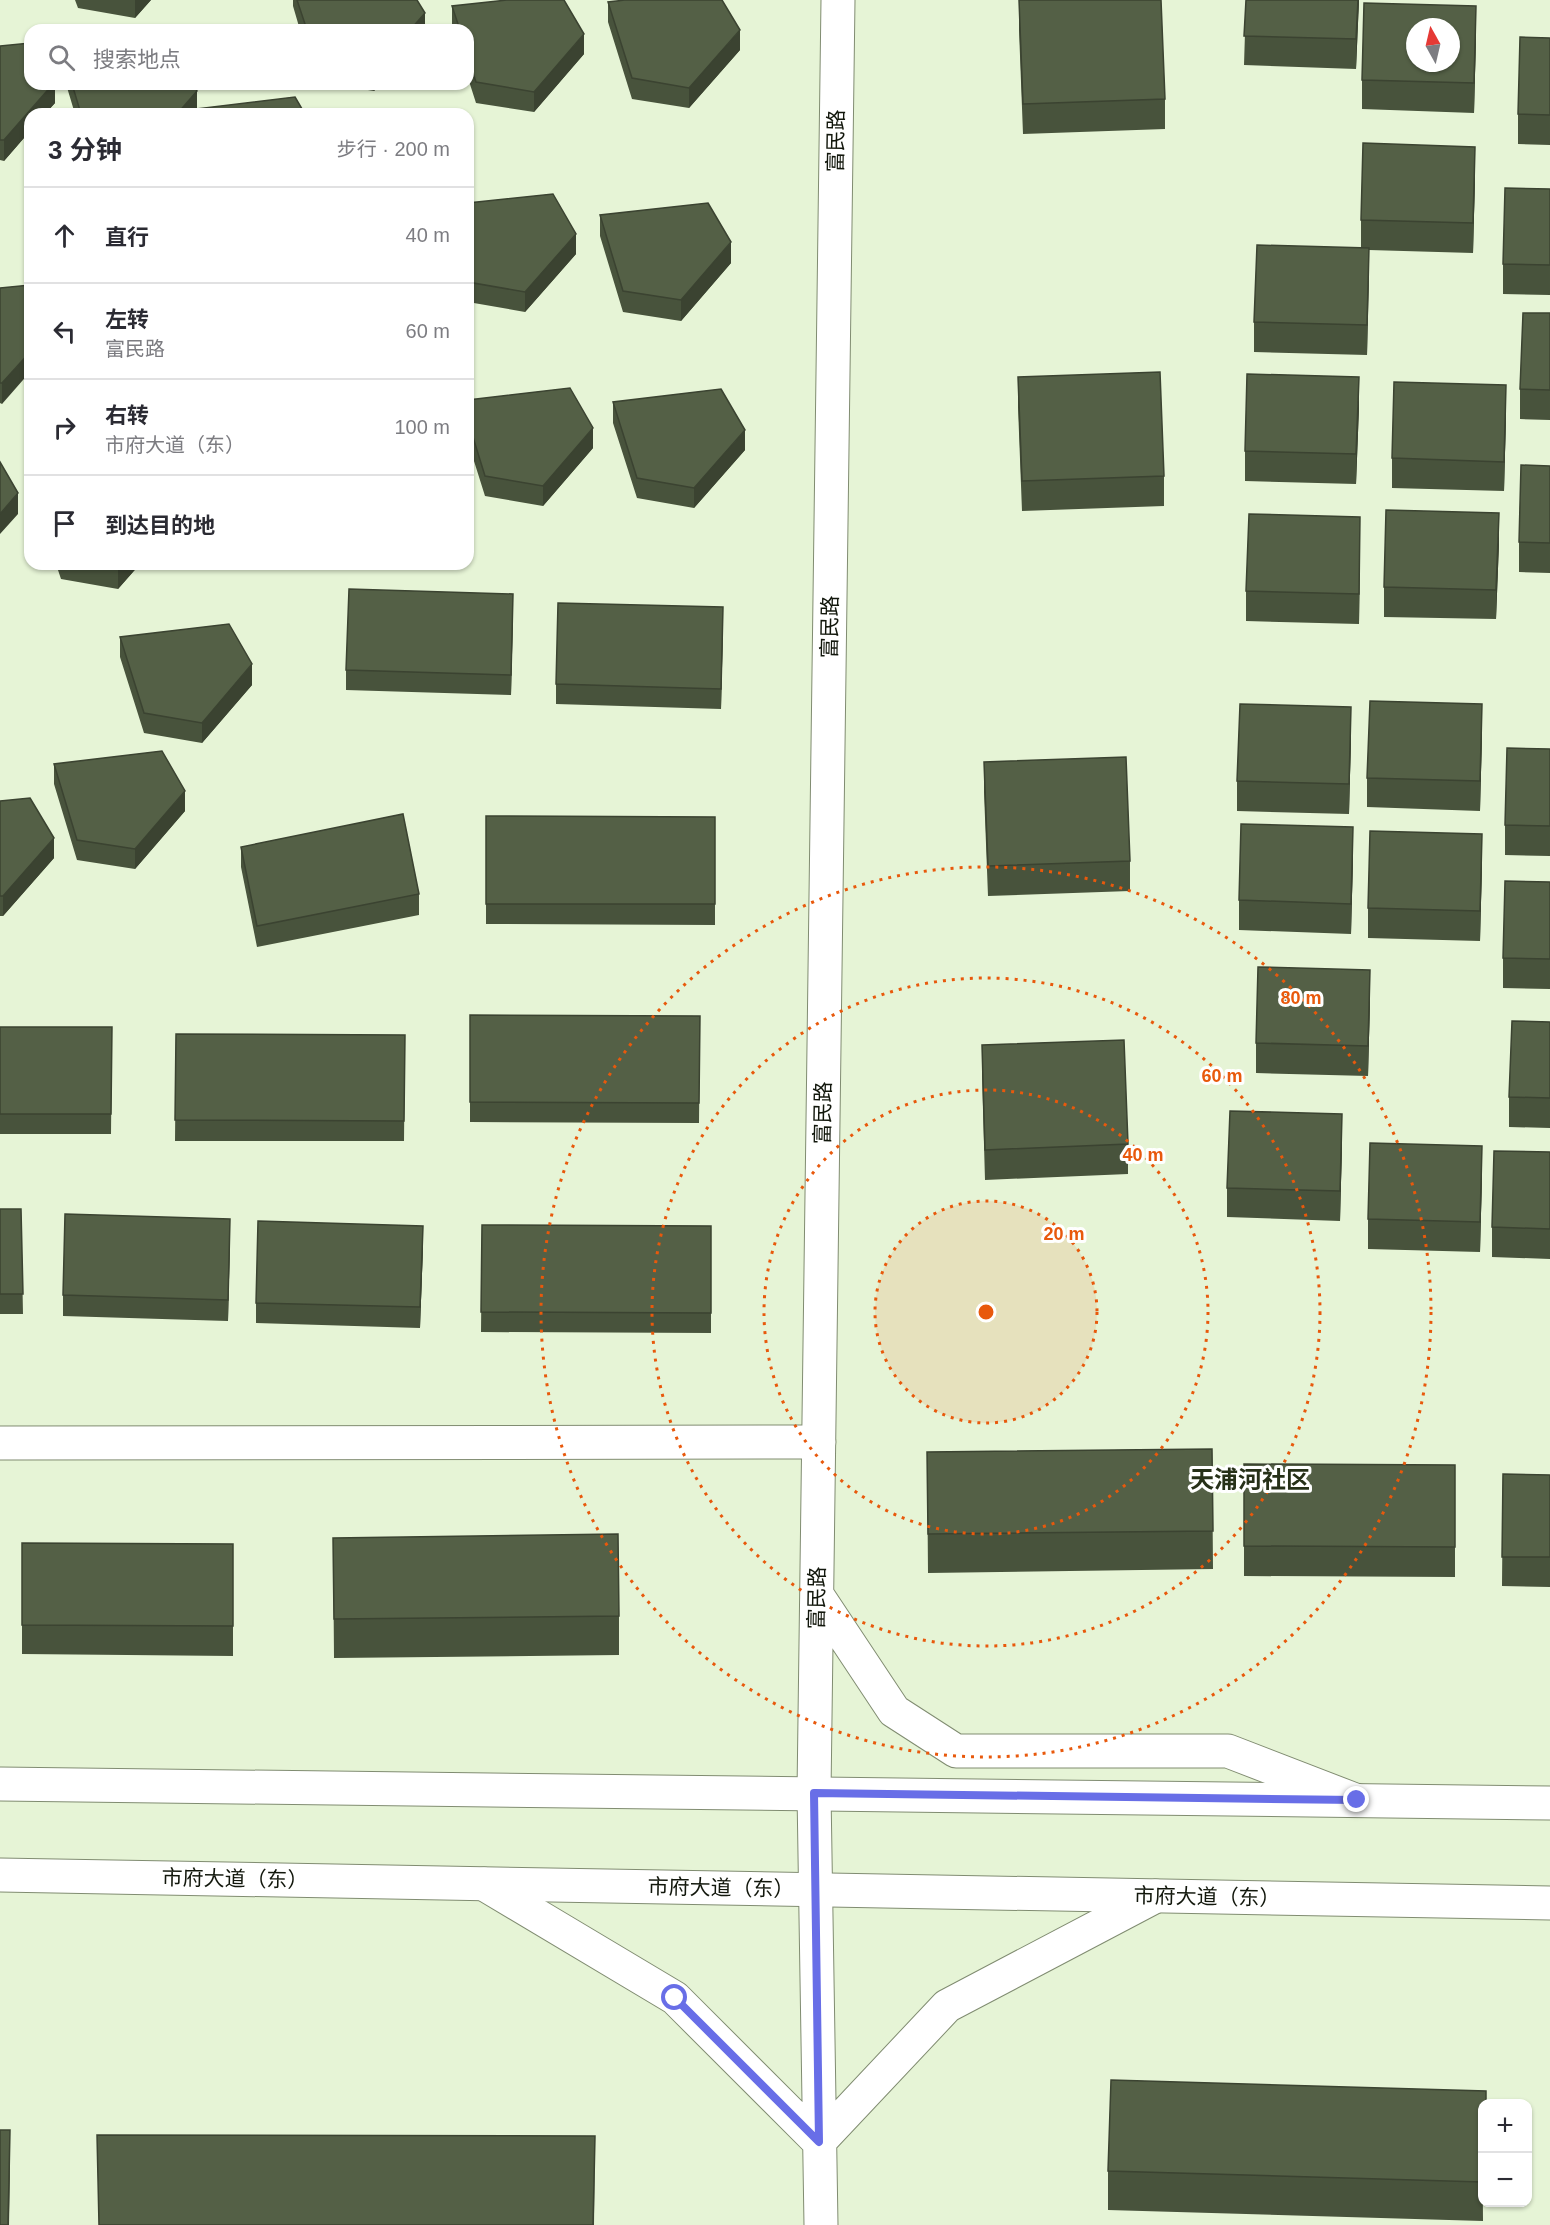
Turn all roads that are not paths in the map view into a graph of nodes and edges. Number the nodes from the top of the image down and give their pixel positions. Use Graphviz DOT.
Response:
graph roads {
  1 [pos="838,0"];
  2 [pos="819,1442"];
  3 [pos="0,1443"];
  4 [pos="817,1595"];
  5 [pos="0,1784"];
  6 [pos="814,1793"];
  7 [pos="1357,1800"];
  8 [pos="1550,1803"];
  9 [pos="0,1875"];
  10 [pos="484,1884"];
  11 [pos="816,1890"];
  12 [pos="1156,1896"];
  13 [pos="1550,1903"];
  14 [pos="819,2142"];
  15 [pos="820,2225"];
  1 -- 2 [label="street, 富民路"];
  2 -- 3 [label="street"];
  2 -- 4 [label="street, 富民路"];
  4 -- 6 [label="street, 富民路"];
  4 -- 7 [label="street"];
  5 -- 6 [label="street"];
  6 -- 7 [label="street"];
  6 -- 11 [label="street, 富民路"];
  7 -- 8 [label="street"];
  9 -- 10 [label="street, 市府大道（东）"];
  10 -- 11 [label="street, 市府大道（东）"];
  10 -- 14 [label="street"];
  11 -- 12 [label="street, 市府大道（东）"];
  11 -- 14 [label="street, 富民路"];
  12 -- 13 [label="street, 市府大道（东）"];
  12 -- 14 [label="street"];
  14 -- 15 [label="street, 富民路"];
}
